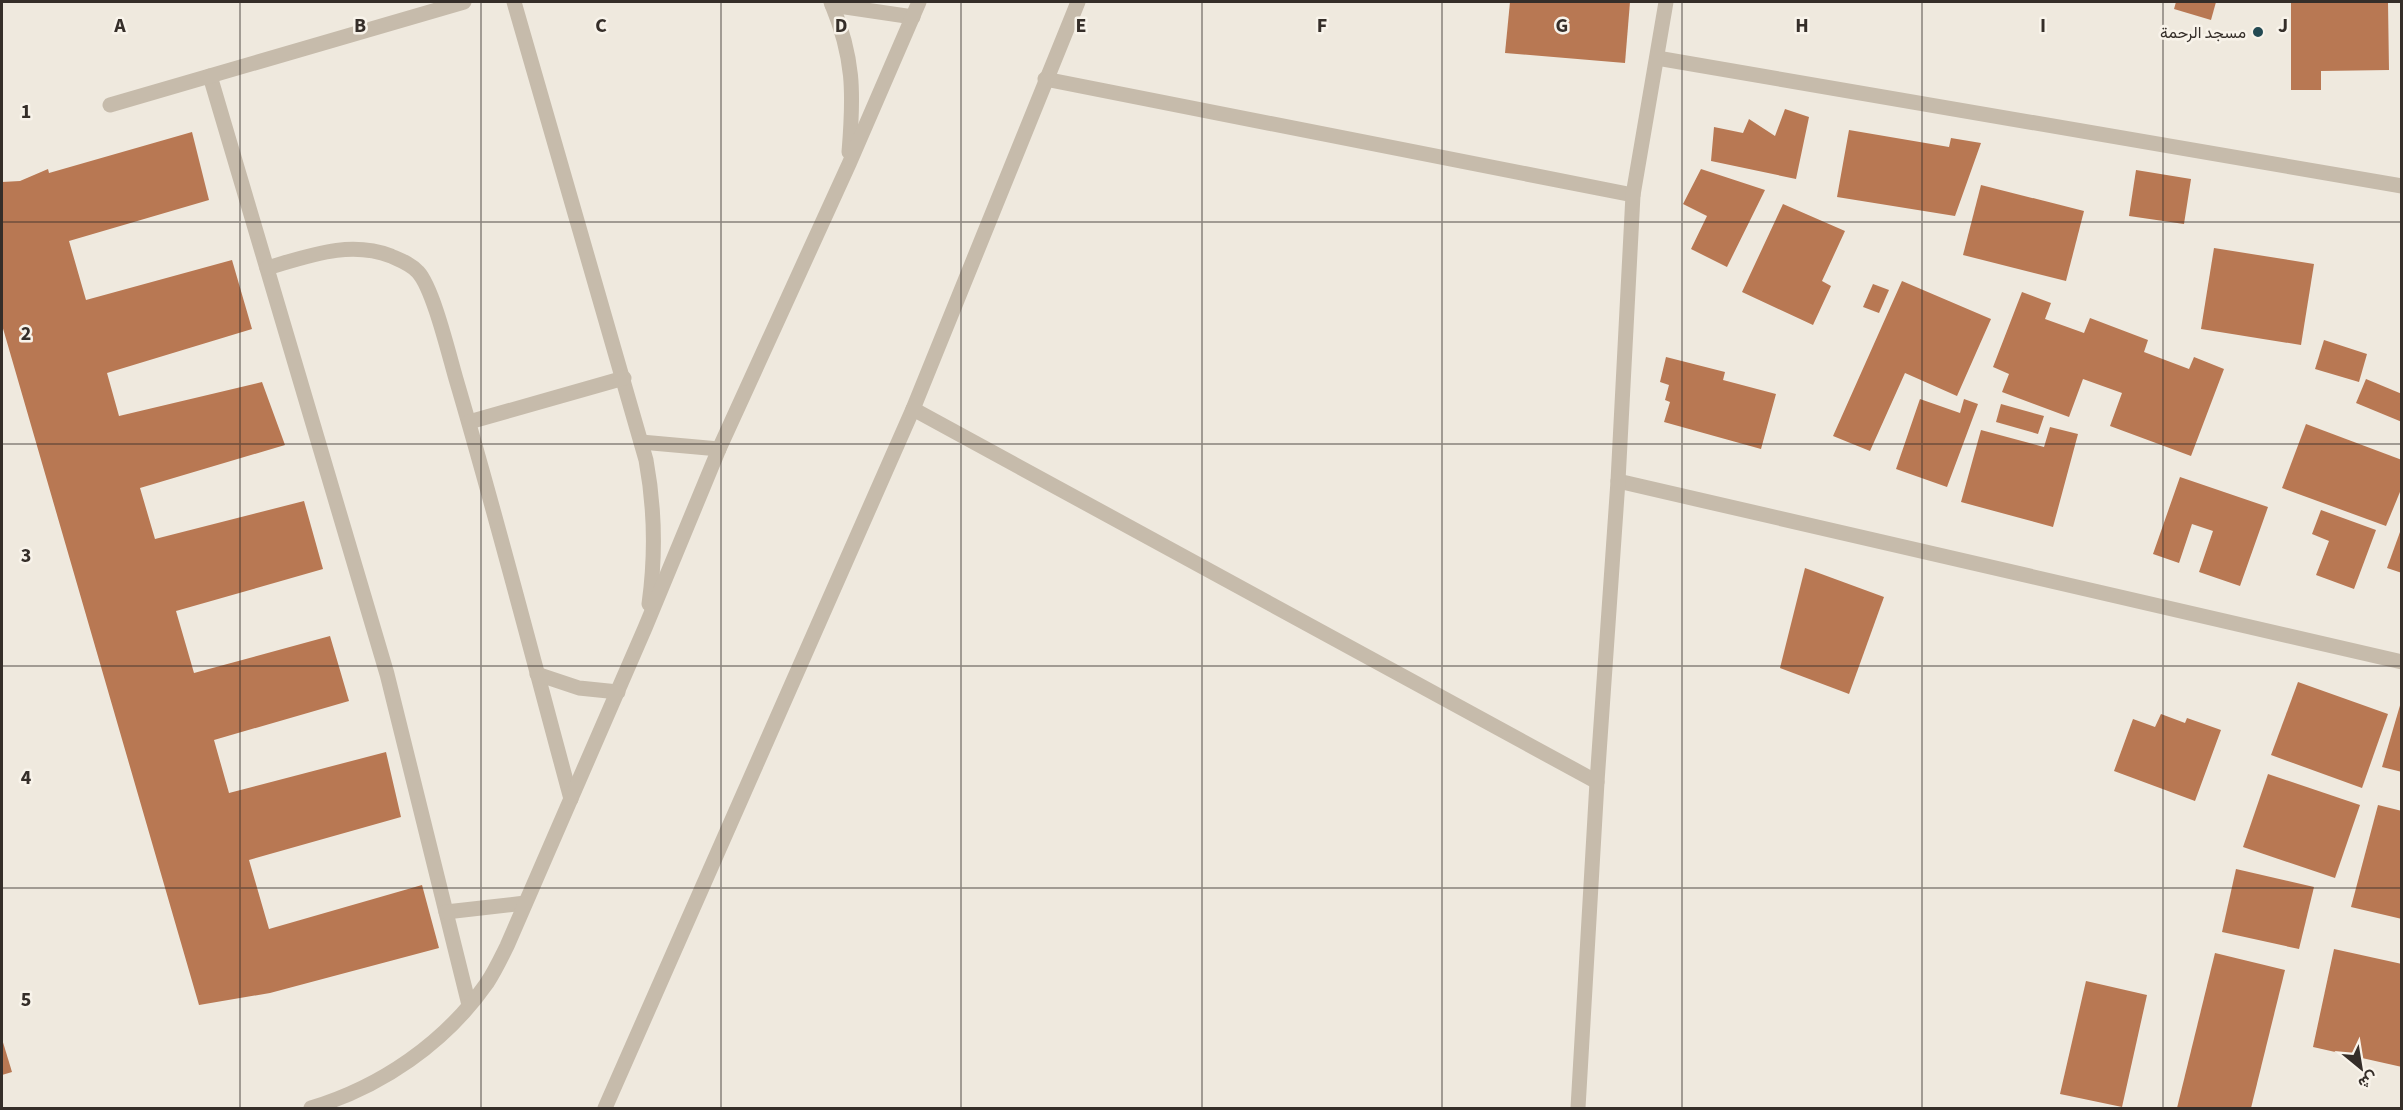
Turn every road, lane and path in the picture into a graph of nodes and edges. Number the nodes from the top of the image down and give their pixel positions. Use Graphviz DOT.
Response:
graph roads {
  1 [pos="464,2"];
  2 [pos="514,2"];
  3 [pos="919,2"];
  4 [pos="1078,2"];
  5 [pos="1666,2"];
  6 [pos="832,3"];
  7 [pos="913,16"];
  8 [pos="1657,58"];
  9 [pos="210,76"];
  10 [pos="1045,79"];
  11 [pos="110,105"];
  12 [pos="849,164"];
  13 [pos="2402,186"];
  14 [pos="1633,195"];
  15 [pos="267,268"];
  16 [pos="624,378"];
  17 [pos="913,409"];
  18 [pos="469,422"];
  19 [pos="641,442"];
  20 [pos="719,449"];
  21 [pos="1618,481"];
  22 [pos="645,628"];
  23 [pos="2402,662"];
  24 [pos="537,674"];
  25 [pos="618,692"];
  26 [pos="1597,782"];
  27 [pos="571,799"];
  28 [pos="525,903"];
  29 [pos="446,912"];
  30 [pos="469,1005"];
  31 [pos="311,1108"];
  32 [pos="605,1108"];
  33 [pos="1578,1108"];
  1 -- 9 [label="street"];
  2 -- 16 [label="street"];
  3 -- 7 [label="street"];
  4 -- 10 [label="street"];
  5 -- 8 [label="street"];
  6 -- 7 [label="street"];
  6 -- 12 [label="street"];
  7 -- 12 [label="street"];
  8 -- 13 [label="street"];
  8 -- 14 [label="street"];
  9 -- 11 [label="street"];
  9 -- 15 [label="street"];
  10 -- 14 [label="street"];
  10 -- 17 [label="street"];
  12 -- 20 [label="street"];
  14 -- 21 [label="street"];
  15 -- 18 [label="street"];
  15 -- 29 [label="street"];
  16 -- 18 [label="street"];
  16 -- 19 [label="street"];
  17 -- 26 [label="street"];
  17 -- 32 [label="street"];
  18 -- 24 [label="street"];
  19 -- 20 [label="street"];
  19 -- 22 [label="street"];
  20 -- 22 [label="street"];
  21 -- 23 [label="street"];
  21 -- 26 [label="street"];
  22 -- 25 [label="street"];
  24 -- 25 [label="street"];
  24 -- 27 [label="street"];
  25 -- 27 [label="street"];
  26 -- 33 [label="street"];
  27 -- 28 [label="street"];
  28 -- 29 [label="street"];
  28 -- 30 [label="street"];
  29 -- 30 [label="street"];
  30 -- 31 [label="street"];
}
